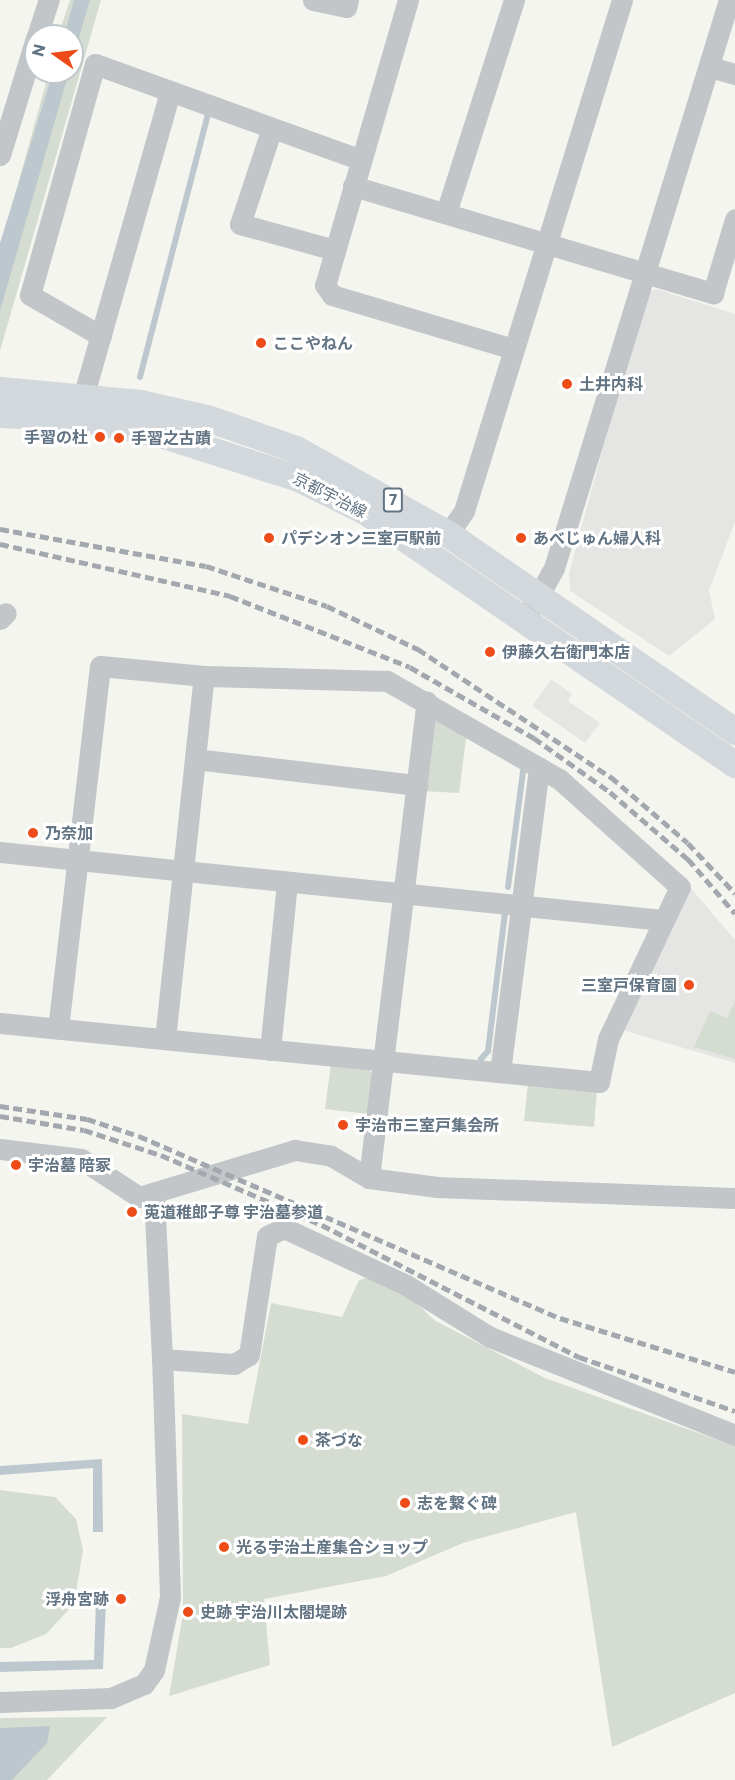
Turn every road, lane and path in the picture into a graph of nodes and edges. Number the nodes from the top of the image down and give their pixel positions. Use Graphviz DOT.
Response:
graph roads {
  1 [pos="49,0"];
  2 [pos="313,0"];
  3 [pos="348,0"];
  4 [pos="408,0"];
  5 [pos="514,0"];
  6 [pos="622,0"];
  7 [pos="729,0"];
  8 [pos="41,24"];
  9 [pos="710,67"];
  10 [pos="735,74"];
  11 [pos="24,76"];
  12 [pos="170,93"];
  13 [pos="271,131"];
  14 [pos="0,155"];
  15 [pos="361,160"];
  16 [pos="353,186"];
  17 [pos="446,213"];
  18 [pos="735,219"];
  19 [pos="548,244"];
  20 [pos="335,250"];
  21 [pos="645,273"];
  22 [pos="101,336"];
  23 [pos="513,349"];
  24 [pos="0,390"];
  25 [pos="84,394"];
  26 [pos="0,414"];
  27 [pos="448,534"];
  28 [pos="541,595"];
  29 [pos="524,619"];
  30 [pos="204,676"];
  31 [pos="427,702"];
  32 [pos="735,732"];
  33 [pos="195,759"];
  34 [pos="735,764"];
  35 [pos="539,767"];
  36 [pos="417,785"];
  37 [pos="0,852"];
  38 [pos="77,861"];
  39 [pos="183,872"];
  40 [pos="287,882"];
  41 [pos="404,894"];
  42 [pos="518,905"];
  43 [pos="663,920"];
  44 [pos="0,1023"];
  45 [pos="58,1029"];
  46 [pos="165,1039"];
  47 [pos="270,1050"];
  48 [pos="384,1061"];
  49 [pos="501,1072"];
  50 [pos="0,1149"];
  51 [pos="369,1178"];
  52 [pos="154,1196"];
  53 [pos="735,1198"];
  54 [pos="162,1359"];
  55 [pos="735,1435"];
  56 [pos="0,1702"];
  1 -- 8 [label="street"];
  2 -- 3 [label="street"];
  4 -- 15 [label="street"];
  5 -- 17 [label="street"];
  6 -- 19 [label="street"];
  7 -- 9 [label="street"];
  9 -- 10 [label="street"];
  9 -- 21 [label="street"];
  11 -- 14 [label="street"];
  12 -- 13 [label="street"];
  12 -- 22 [label="street"];
  12 -- 22 [label="street"];
  13 -- 15 [label="street"];
  13 -- 20 [label="street"];
  15 -- 16 [label="street"];
  16 -- 17 [label="street"];
  16 -- 20 [label="street"];
  17 -- 19 [label="street"];
  18 -- 21 [label="street"];
  19 -- 21 [label="street"];
  19 -- 23 [label="street"];
  20 -- 23 [label="street"];
  21 -- 28 [label="street"];
  22 -- 25 [label="street"];
  23 -- 27 [label="street"];
  24 -- 25 [label="main road, 京都宇治線 / 7"];
  25 -- 27 [label="main road, 京都宇治線 / 7"];
  26 -- 29 [label="main road, 京都宇治線 / 7"];
  27 -- 28 [label="main road, 京都宇治線 / 7"];
  28 -- 29 [label="street"];
  28 -- 32 [label="main road, 京都宇治線 / 7"];
  29 -- 34 [label="main road, 京都宇治線 / 7"];
  30 -- 31 [label="street"];
  30 -- 33 [label="street"];
  30 -- 38 [label="street"];
  31 -- 35 [label="street"];
  31 -- 36 [label="street"];
  33 -- 36 [label="street"];
  33 -- 39 [label="street"];
  35 -- 42 [label="street"];
  35 -- 43 [label="street"];
  36 -- 41 [label="street"];
  37 -- 38 [label="street"];
  38 -- 39 [label="street"];
  38 -- 45 [label="street"];
  39 -- 40 [label="street"];
  39 -- 46 [label="street"];
  40 -- 41 [label="street"];
  40 -- 47 [label="street"];
  41 -- 42 [label="street"];
  41 -- 48 [label="street"];
  42 -- 43 [label="street"];
  42 -- 49 [label="street"];
  43 -- 49 [label="street"];
  44 -- 45 [label="street"];
  45 -- 46 [label="street"];
  46 -- 47 [label="street"];
  47 -- 48 [label="street"];
  48 -- 49 [label="street"];
  48 -- 51 [label="street"];
  50 -- 52 [label="street"];
  51 -- 52 [label="street"];
  51 -- 53 [label="street"];
  52 -- 54 [label="street"];
  54 -- 55 [label="street"];
  54 -- 56 [label="street"];
}
